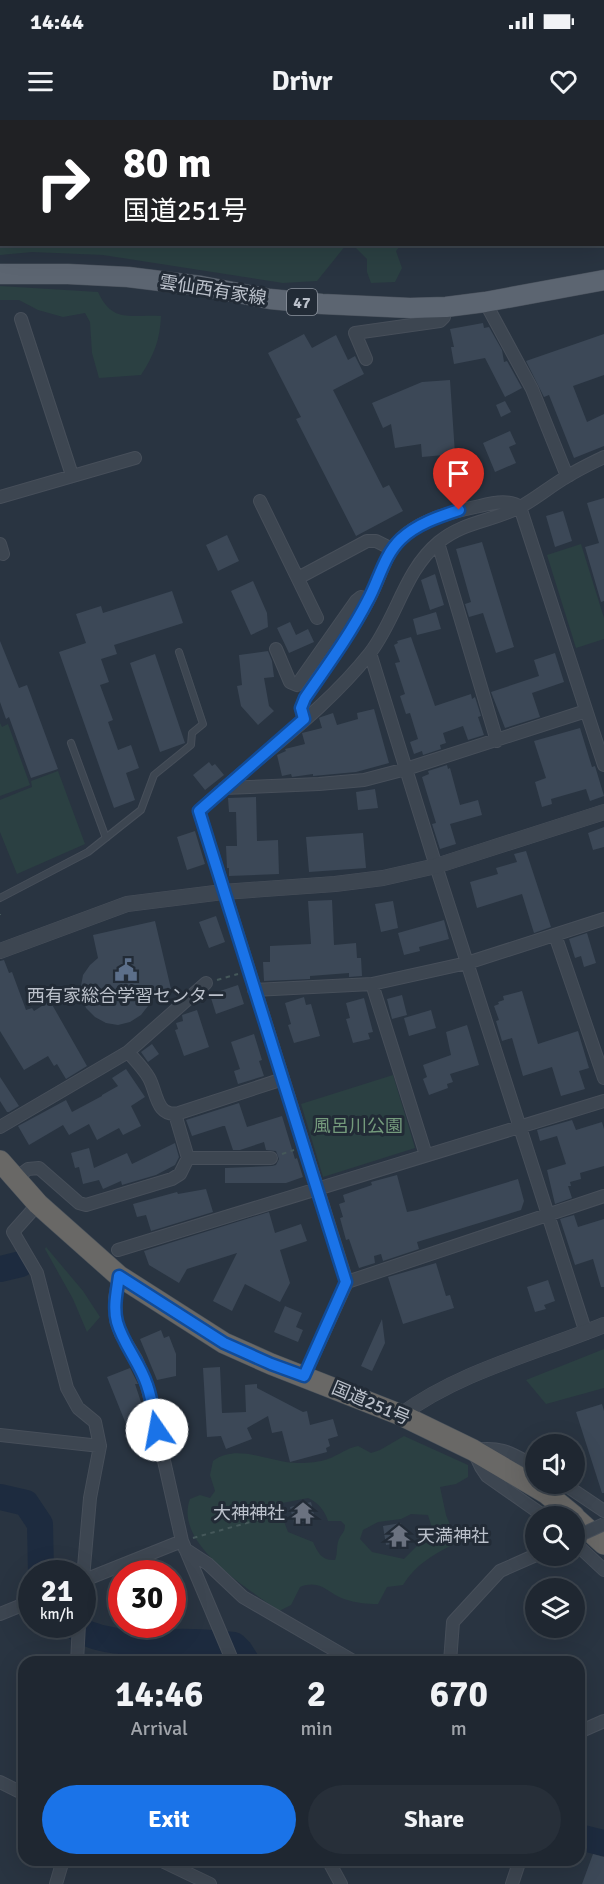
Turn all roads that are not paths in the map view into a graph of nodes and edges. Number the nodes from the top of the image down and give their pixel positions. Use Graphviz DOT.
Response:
graph roads {
  1 [pos="0,274"];
  2 [pos="604,280"];
  3 [pos="485,302"];
  4 [pos="446,307"];
  5 [pos="21,319"];
  6 [pos="366,359"];
  7 [pos="604,457"];
  8 [pos="135,458"];
  9 [pos="72,475"];
  10 [pos="567,476"];
  11 [pos="0,497"];
  12 [pos="260,501"];
  13 [pos="520,507"];
  14 [pos="438,543"];
  15 [pos="392,549"];
  16 [pos="298,578"];
  17 [pos="368,600"];
  18 [pos="317,618"];
  19 [pos="276,649"];
  20 [pos="179,652"];
  21 [pos="370,652"];
  22 [pos="586,711"];
  23 [pos="304,719"];
  24 [pos="497,741"];
  25 [pos="71,743"];
  26 [pos="604,765"];
  27 [pos="406,769"];
  28 [pos="224,788"];
  29 [pos="604,812"];
  30 [pos="106,838"];
  31 [pos="436,866"];
  32 [pos="223,892"];
  33 [pos="0,898"];
  34 [pos="604,920"];
  35 [pos="555,935"];
  36 [pos="0,951"];
  37 [pos="467,963"];
  38 [pos="206,983"];
  39 [pos="372,984"];
  40 [pos="254,990"];
  41 [pos="128,1052"];
  42 [pos="604,1078"];
  43 [pos="283,1079"];
  44 [pos="604,1101"];
  45 [pos="175,1114"];
  46 [pos="0,1128"];
  47 [pos="520,1128"];
  48 [pos="426,1155"];
  49 [pos="188,1158"];
  50 [pos="271,1158"];
  51 [pos="0,1161"];
  52 [pos="16,1178"];
  53 [pos="317,1189"];
  54 [pos="604,1196"];
  55 [pos="38,1204"];
  56 [pos="548,1214"];
  57 [pos="0,1231"];
  58 [pos="13,1232"];
  59 [pos="118,1250"];
  60 [pos="119,1276"];
  61 [pos="346,1282"];
  62 [pos="604,1325"];
  63 [pos="586,1333"];
  64 [pos="304,1376"];
  65 [pos="401,1415"];
  66 [pos="0,1435"];
  67 [pos="100,1446"];
  68 [pos="473,1450"];
  69 [pos="525,1461"];
  70 [pos="579,1494"];
  71 [pos="530,1506"];
  72 [pos="556,1506"];
  73 [pos="604,1511"];
  74 [pos="604,1524"];
  75 [pos="585,1528"];
  76 [pos="585,1535"];
  77 [pos="585,1544"];
  78 [pos="604,1544"];
  79 [pos="183,1545"];
  80 [pos="85,1560"];
  81 [pos="525,1560"];
  82 [pos="604,1570"];
  83 [pos="96,1579"];
  84 [pos="18,1607"];
  85 [pos="0,1614"];
  86 [pos="78,1638"];
  87 [pos="77,1656"];
  88 [pos="231,1656"];
  89 [pos="344,1656"];
  90 [pos="450,1656"];
  91 [pos="604,1721"];
  92 [pos="585,1729"];
  93 [pos="0,1782"];
  94 [pos="18,1791"];
  95 [pos="61,1866"];
  96 [pos="172,1866"];
  97 [pos="330,1866"];
  98 [pos="518,1866"];
  99 [pos="56,1884"];
  100 [pos="210,1884"];
  101 [pos="341,1884"];
  102 [pos="512,1884"];
  1 -- 4 [label="main road, 雲仙西有家線 / 47"];
  2 -- 3 [label="main road, 雲仙西有家線 / 47"];
  3 -- 4 [label="main road, 雲仙西有家線 / 47"];
  3 -- 10 [label="street"];
  4 -- 6 [label="street"];
  5 -- 9 [label="street"];
  7 -- 10 [label="street"];
  8 -- 9 [label="street"];
  9 -- 11 [label="street"];
  10 -- 13 [label="street"];
  12 -- 16 [label="street"];
  13 -- 14 [label="street"];
  13 -- 15 [label="street"];
  13 -- 22 [label="street"];
  14 -- 21 [label="street"];
  14 -- 24 [label="street"];
  15 -- 16 [label="street"];
  15 -- 17 [label="street"];
  16 -- 18 [label="street"];
  17 -- 19 [label="street"];
  17 -- 23 [label="street"];
  20 -- 30 [label="lane"];
  21 -- 23 [label="street"];
  21 -- 27 [label="street"];
  22 -- 24 [label="street"];
  22 -- 26 [label="street"];
  23 -- 28 [label="street"];
  24 -- 27 [label="street"];
  25 -- 30 [label="lane"];
  27 -- 28 [label="street"];
  27 -- 31 [label="street"];
  28 -- 32 [label="street"];
  29 -- 31 [label="street"];
  30 -- 33 [label="lane"];
  31 -- 32 [label="street"];
  31 -- 37 [label="street"];
  32 -- 36 [label="street"];
  32 -- 40 [label="street"];
  34 -- 35 [label="street"];
  35 -- 37 [label="street"];
  35 -- 42 [label="street"];
  37 -- 39 [label="street"];
  37 -- 47 [label="street"];
  38 -- 41 [label="street"];
  39 -- 40 [label="street"];
  39 -- 48 [label="street"];
  40 -- 43 [label="street"];
  41 -- 45 [label="street"];
  41 -- 46 [label="street"];
  43 -- 45 [label="street"];
  43 -- 53 [label="street"];
  44 -- 47 [label="street"];
  45 -- 49 [label="street"];
  47 -- 48 [label="street"];
  47 -- 56 [label="street"];
  48 -- 53 [label="street"];
  49 -- 50 [label="street"];
  49 -- 52 [label="street"];
  51 -- 52 [label="highway, 国道251号"];
  52 -- 55 [label="highway, 国道251号"];
  53 -- 59 [label="street"];
  53 -- 61 [label="street"];
  54 -- 56 [label="street"];
  55 -- 58 [label="street"];
  55 -- 60 [label="highway, 国道251号"];
  56 -- 61 [label="street"];
  56 -- 63 [label="street"];
  57 -- 58 [label="street"];
  58 -- 67 [label="street"];
  60 -- 64 [label="highway, 国道251号"];
  60 -- 79 [label="street"];
  61 -- 64 [label="street"];
  62 -- 63 [label="street"];
  63 -- 65 [label="street"];
  64 -- 65 [label="highway, 国道251号"];
  65 -- 68 [label="highway, 国道251号"];
  66 -- 67 [label="street"];
  67 -- 80 [label="street"];
  68 -- 69 [label="street"];
  68 -- 71 [label="street"];
  68 -- 72 [label="highway, 国道251号"];
  70 -- 73 [label="street"];
  74 -- 75 [label="street, bridge"];
  76 -- 78 [label="highway, 国道251号"];
  77 -- 82 [label="street"];
  79 -- 83 [label="street"];
  79 -- 88 [label="street"];
  79 -- 89 [label="street"];
  81 -- 90 [label="street"];
  84 -- 85 [label="street"];
  86 -- 87 [label="street"];
  91 -- 92 [label="street"];
  93 -- 94 [label="street"];
  95 -- 99 [label="street"];
  96 -- 100 [label="street"];
  97 -- 101 [label="street"];
  98 -- 102 [label="street"];
}
